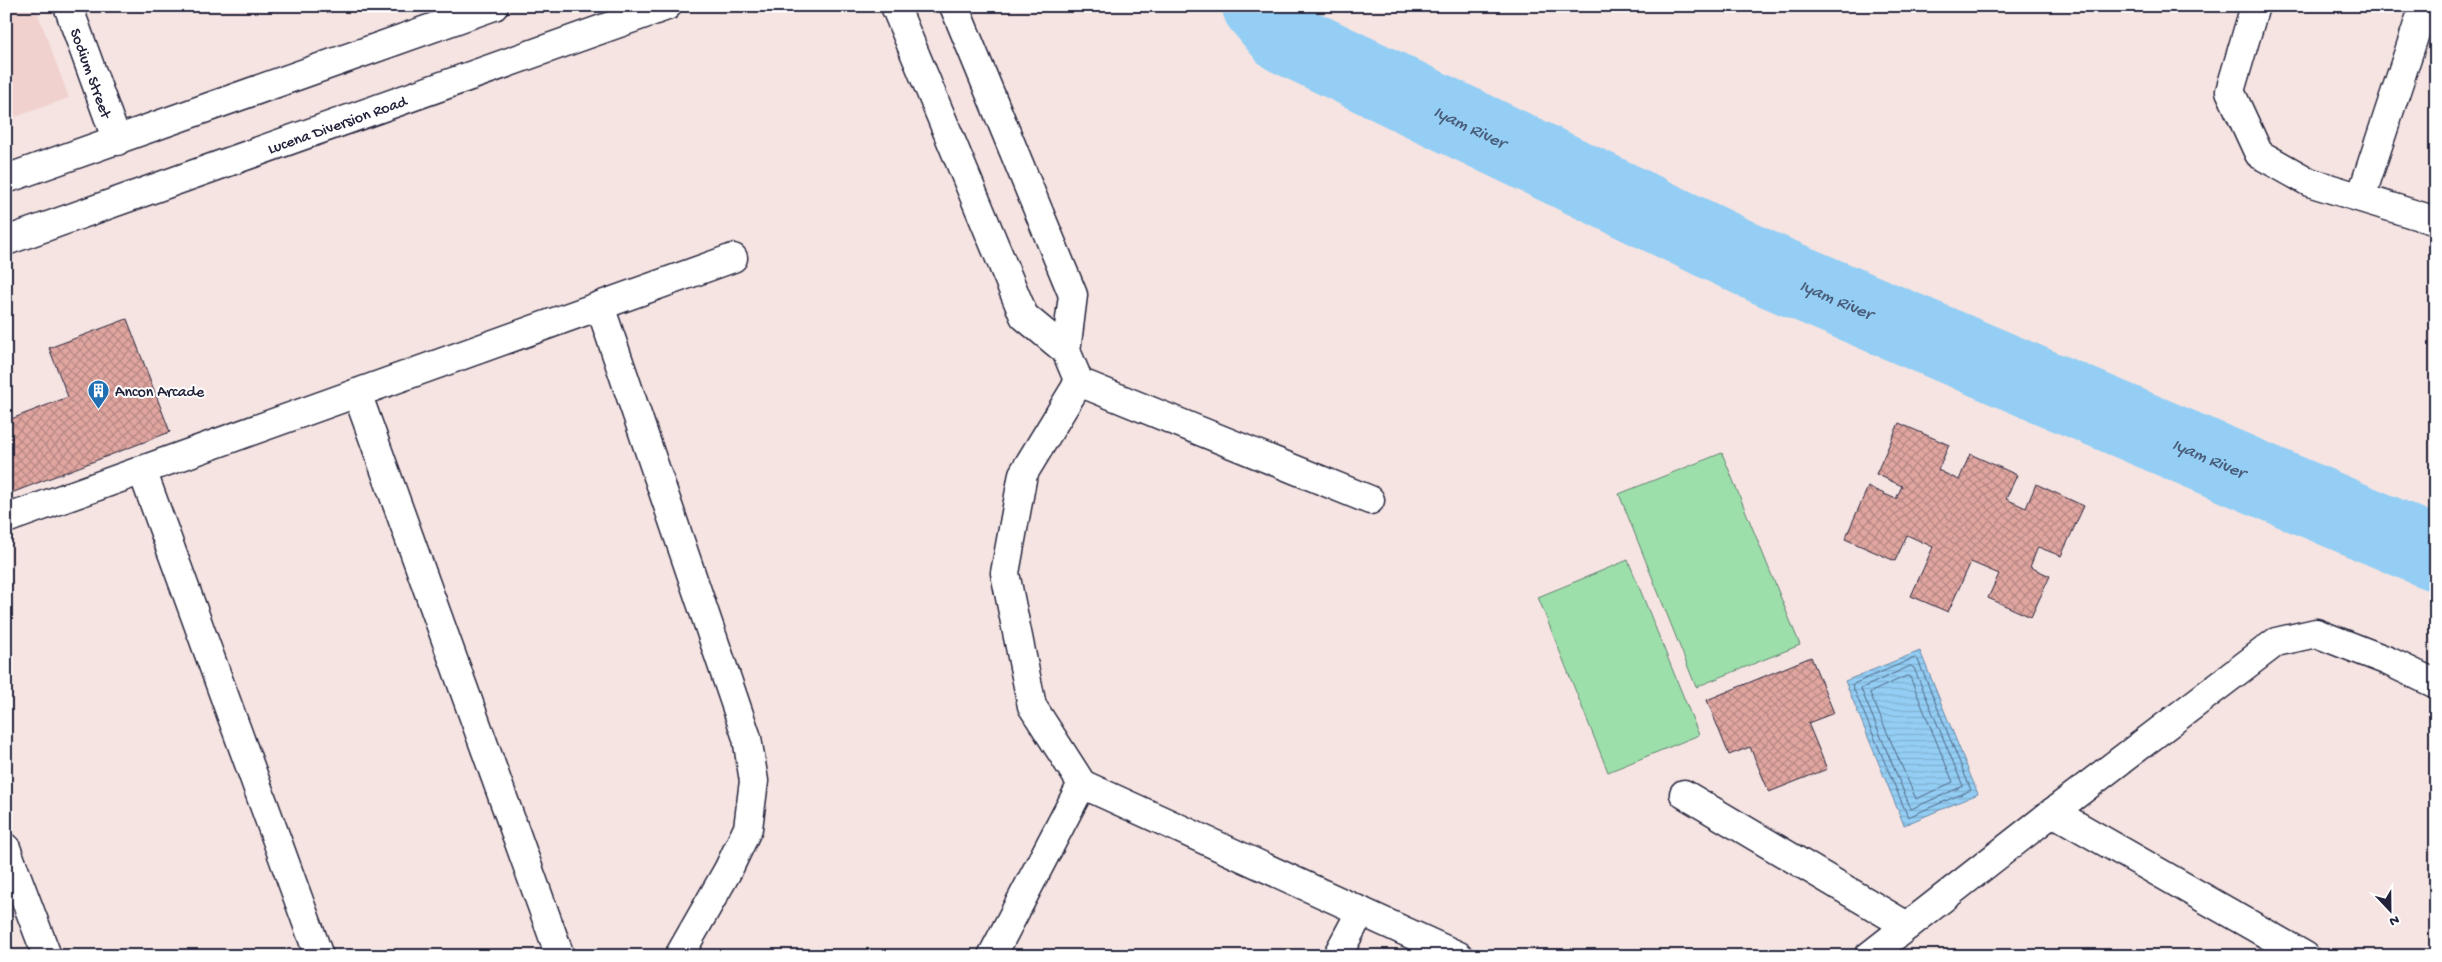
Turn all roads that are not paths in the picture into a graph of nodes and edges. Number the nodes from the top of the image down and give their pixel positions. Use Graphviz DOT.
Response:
graph roads {
  1 [pos="68,6"];
  2 [pos="494,6"];
  3 [pos="668,6"];
  4 [pos="895,6"];
  5 [pos="954,6"];
  6 [pos="2255,6"];
  7 [pos="2424,6"];
  8 [pos="117,141"];
  9 [pos="6,179"];
  10 [pos="2361,197"];
  11 [pos="2436,221"];
  12 [pos="6,241"];
  13 [pos="732,258"];
  14 [pos="600,306"];
  15 [pos="1066,351"];
  16 [pos="1079,382"];
  17 [pos="356,393"];
  18 [pos="142,470"];
  19 [pos="1370,500"];
  20 [pos="6,519"];
  21 [pos="2436,684"];
  22 [pos="1082,784"];
  23 [pos="1684,794"];
  24 [pos="2053,812"];
  25 [pos="6,848"];
  26 [pos="1361,911"];
  27 [pos="1907,926"];
  28 [pos="47,956"];
  29 [pos="319,956"];
  30 [pos="560,956"];
  31 [pos="678,956"];
  32 [pos="992,956"];
  33 [pos="1337,956"];
  34 [pos="1459,956"];
  35 [pos="1869,956"];
  36 [pos="2305,956"];
  1 -- 8 [label="main road, Sodium Street"];
  2 -- 8 [label="main road"];
  3 -- 12 [label="main road, Lucena Diversion Road"];
  4 -- 15 [label="main road"];
  5 -- 15 [label="main road"];
  6 -- 10 [label="main road"];
  7 -- 10 [label="main road"];
  8 -- 9 [label="main road"];
  10 -- 11 [label="main road"];
  13 -- 14 [label="main road"];
  14 -- 17 [label="main road"];
  14 -- 31 [label="main road"];
  15 -- 16 [label="main road"];
  16 -- 19 [label="main road"];
  16 -- 22 [label="main road"];
  17 -- 18 [label="main road"];
  17 -- 30 [label="main road"];
  18 -- 20 [label="main road"];
  18 -- 29 [label="main road"];
  21 -- 24 [label="main road"];
  22 -- 26 [label="main road"];
  22 -- 32 [label="main road"];
  23 -- 27 [label="main road"];
  24 -- 27 [label="main road"];
  24 -- 36 [label="main road"];
  25 -- 28 [label="main road"];
  26 -- 33 [label="main road"];
  26 -- 34 [label="main road"];
  27 -- 35 [label="main road"];
}
